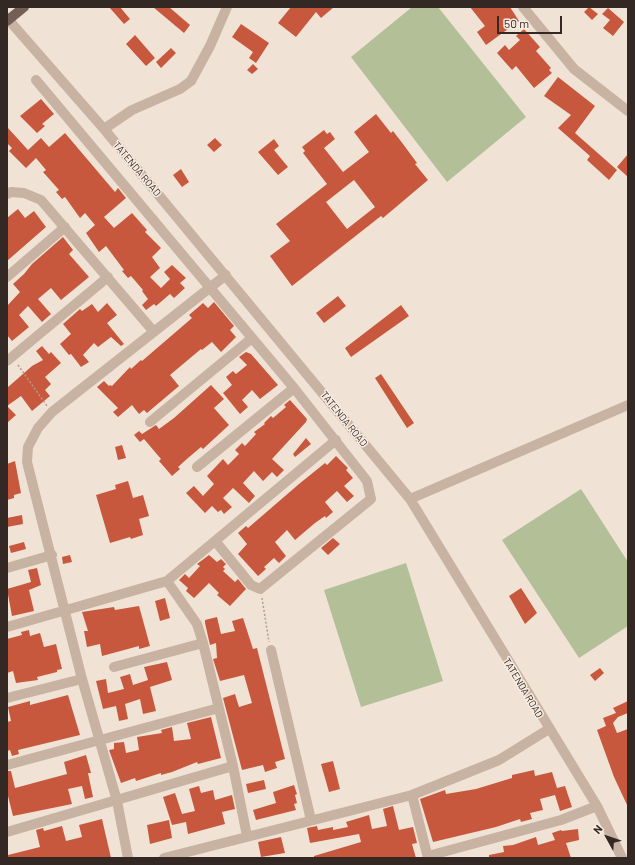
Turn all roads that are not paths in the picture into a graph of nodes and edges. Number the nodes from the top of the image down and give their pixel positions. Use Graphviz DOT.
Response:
graph roads {
  1 [pos="24,7"];
  2 [pos="227,7"];
  3 [pos="523,7"];
  4 [pos="8,19"];
  5 [pos="36,80"];
  6 [pos="628,111"];
  7 [pos="104,129"];
  8 [pos="7,194"];
  9 [pos="65,227"];
  10 [pos="226,275"];
  11 [pos="7,277"];
  12 [pos="108,277"];
  13 [pos="209,288"];
  14 [pos="154,332"];
  15 [pos="252,338"];
  16 [pos="10,359"];
  17 [pos="294,388"];
  18 [pos="628,405"];
  19 [pos="150,422"];
  20 [pos="336,440"];
  21 [pos="197,467"];
  22 [pos="410,499"];
  23 [pos="216,542"];
  24 [pos="52,555"];
  25 [pos="7,568"];
  26 [pos="167,581"];
  27 [pos="66,611"];
  28 [pos="7,627"];
  29 [pos="203,643"];
  30 [pos="271,650"];
  31 [pos="114,666"];
  32 [pos="82,679"];
  33 [pos="7,698"];
  34 [pos="219,708"];
  35 [pos="548,730"];
  36 [pos="100,741"];
  37 [pos="7,765"];
  38 [pos="233,766"];
  39 [pos="412,795"];
  40 [pos="117,801"];
  41 [pos="597,806"];
  42 [pos="311,820"];
  43 [pos="7,832"];
  44 [pos="247,836"];
  45 [pos="202,854"];
  46 [pos="428,857"];
  47 [pos="128,858"];
  48 [pos="164,858"];
  49 [pos="622,858"];
  1 -- 4 [label="main road"];
  2 -- 7 [label="street"];
  3 -- 6 [label="street"];
  4 -- 7 [label="street, TATENDA ROAD"];
  5 -- 13 [label="street"];
  7 -- 10 [label="street, TATENDA ROAD"];
  8 -- 9 [label="street"];
  9 -- 11 [label="street"];
  9 -- 12 [label="street"];
  10 -- 13 [label="street"];
  10 -- 22 [label="street, TATENDA ROAD"];
  12 -- 14 [label="street"];
  12 -- 16 [label="street"];
  13 -- 14 [label="street"];
  13 -- 15 [label="street"];
  14 -- 24 [label="street"];
  15 -- 17 [label="street"];
  15 -- 19 [label="street"];
  17 -- 20 [label="street"];
  17 -- 21 [label="street"];
  18 -- 22 [label="street"];
  20 -- 23 [label="street"];
  20 -- 23 [label="street"];
  22 -- 35 [label="street, TATENDA ROAD"];
  23 -- 26 [label="street"];
  24 -- 25 [label="street"];
  24 -- 27 [label="street"];
  26 -- 27 [label="street"];
  26 -- 29 [label="street"];
  27 -- 28 [label="street"];
  27 -- 32 [label="street"];
  29 -- 31 [label="street"];
  29 -- 34 [label="street"];
  30 -- 42 [label="street"];
  32 -- 33 [label="street"];
  32 -- 36 [label="street"];
  34 -- 36 [label="street"];
  34 -- 38 [label="street"];
  35 -- 39 [label="street"];
  35 -- 41 [label="street, TATENDA ROAD"];
  36 -- 37 [label="street"];
  36 -- 40 [label="street"];
  38 -- 40 [label="street"];
  38 -- 44 [label="street"];
  39 -- 42 [label="street"];
  39 -- 46 [label="street"];
  40 -- 43 [label="street"];
  40 -- 47 [label="street"];
  41 -- 46 [label="street"];
  41 -- 49 [label="street, TATENDA ROAD"];
  42 -- 44 [label="street"];
  44 -- 45 [label="street"];
  45 -- 48 [label="street"];
}
